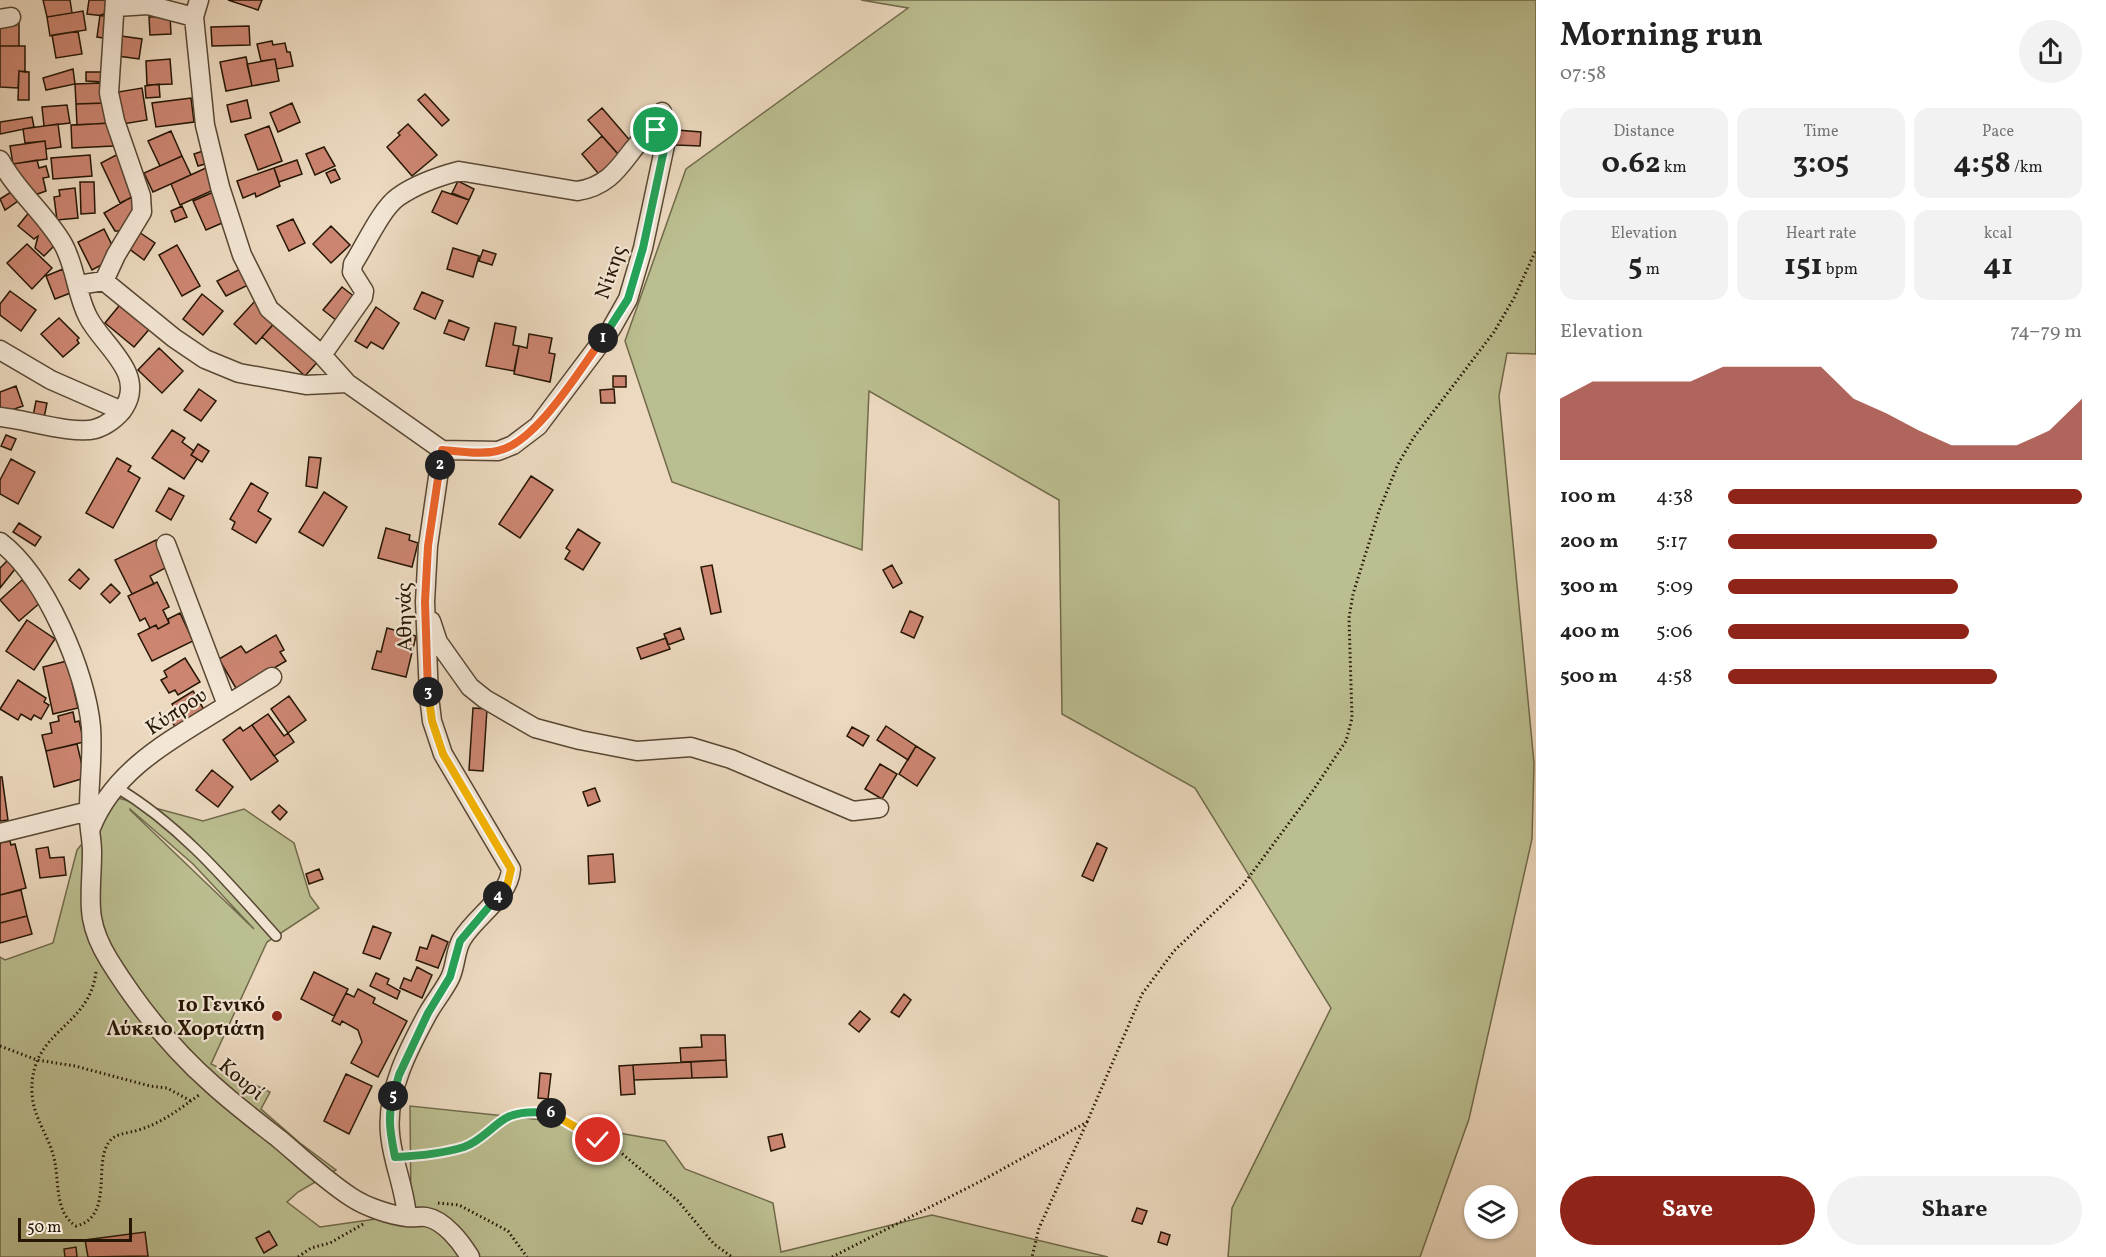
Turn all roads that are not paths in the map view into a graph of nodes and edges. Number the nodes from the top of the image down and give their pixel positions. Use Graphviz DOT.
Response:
graph roads {
  1 [pos="116,4"];
  2 [pos="196,9"];
  3 [pos="0,160"];
  4 [pos="104,281"];
  5 [pos="78,285"];
  6 [pos="0,350"];
  7 [pos="322,355"];
  8 [pos="347,383"];
  9 [pos="122,411"];
  10 [pos="0,417"];
  11 [pos="442,450"];
  12 [pos="0,542"];
  13 [pos="166,544"];
  14 [pos="425,602"];
  15 [pos="272,677"];
  16 [pos="227,705"];
  17 [pos="116,787"];
  18 [pos="879,808"];
  19 [pos="88,811"];
  20 [pos="89,832"];
  21 [pos="0,833"];
  22 [pos="276,936"];
  23 [pos="407,1208"];
  24 [pos="470,1257"];
  1 -- 2 [label="street"];
  1 -- 4 [label="street"];
  2 -- 7 [label="street"];
  3 -- 5 [label="street"];
  4 -- 5 [label="street"];
  4 -- 8 [label="street"];
  5 -- 9 [label="street"];
  6 -- 9 [label="street"];
  7 -- 8 [label="street"];
  7 -- 11 [label="street, Νίκης"];
  8 -- 11 [label="street"];
  9 -- 10 [label="street"];
  11 -- 14 [label="street, Αθηνάς"];
  12 -- 19 [label="street, Κουρί"];
  13 -- 16 [label="street, Κύπρου"];
  14 -- 18 [label="street"];
  14 -- 23 [label="street, Αθηνάς"];
  15 -- 16 [label="street"];
  16 -- 17 [label="street, Κύπρου"];
  17 -- 20 [label="street, Κύπρου"];
  17 -- 22 [label="lane"];
  19 -- 20 [label="street, Κουρί"];
  19 -- 21 [label="street"];
  20 -- 23 [label="street, Κουρί"];
  23 -- 24 [label="street, Κουρί"];
}
